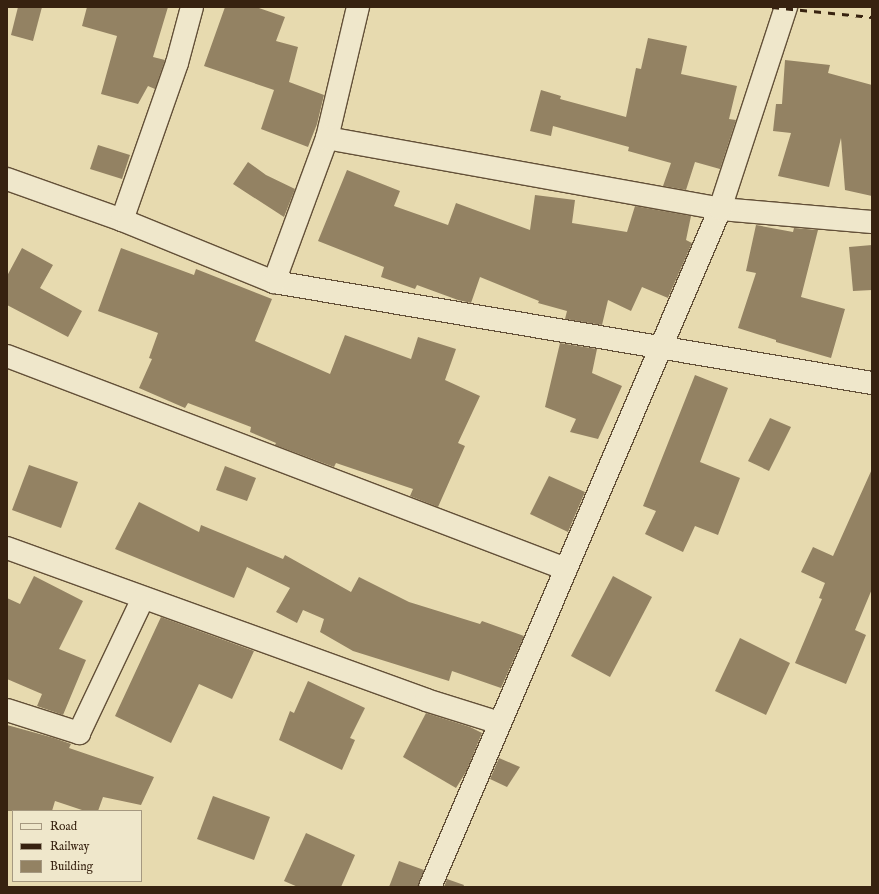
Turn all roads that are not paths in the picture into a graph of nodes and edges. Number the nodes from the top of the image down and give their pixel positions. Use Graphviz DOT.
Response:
graph roads {
  1 [pos="192,7"];
  2 [pos="358,7"];
  3 [pos="786,7"];
  4 [pos="327,138"];
  5 [pos="7,179"];
  6 [pos="720,209"];
  7 [pos="122,220"];
  8 [pos="872,222"];
  9 [pos="274,282"];
  10 [pos="660,349"];
  11 [pos="7,356"];
  12 [pos="872,383"];
  13 [pos="7,548"];
  14 [pos="566,570"];
  15 [pos="143,598"];
  16 [pos="7,710"];
  17 [pos="500,723"];
  18 [pos="430,887"];
  1 -- 7 [label="street"];
  2 -- 4 [label="street"];
  3 -- 6 [label="street"];
  4 -- 6 [label="street"];
  4 -- 9 [label="street"];
  5 -- 7 [label="street"];
  6 -- 8 [label="street"];
  6 -- 10 [label="street"];
  7 -- 9 [label="street"];
  9 -- 10 [label="street"];
  10 -- 12 [label="street"];
  10 -- 14 [label="street"];
  11 -- 14 [label="street"];
  13 -- 15 [label="street"];
  14 -- 17 [label="street"];
  15 -- 16 [label="street"];
  15 -- 17 [label="street"];
  17 -- 18 [label="street"];
}
